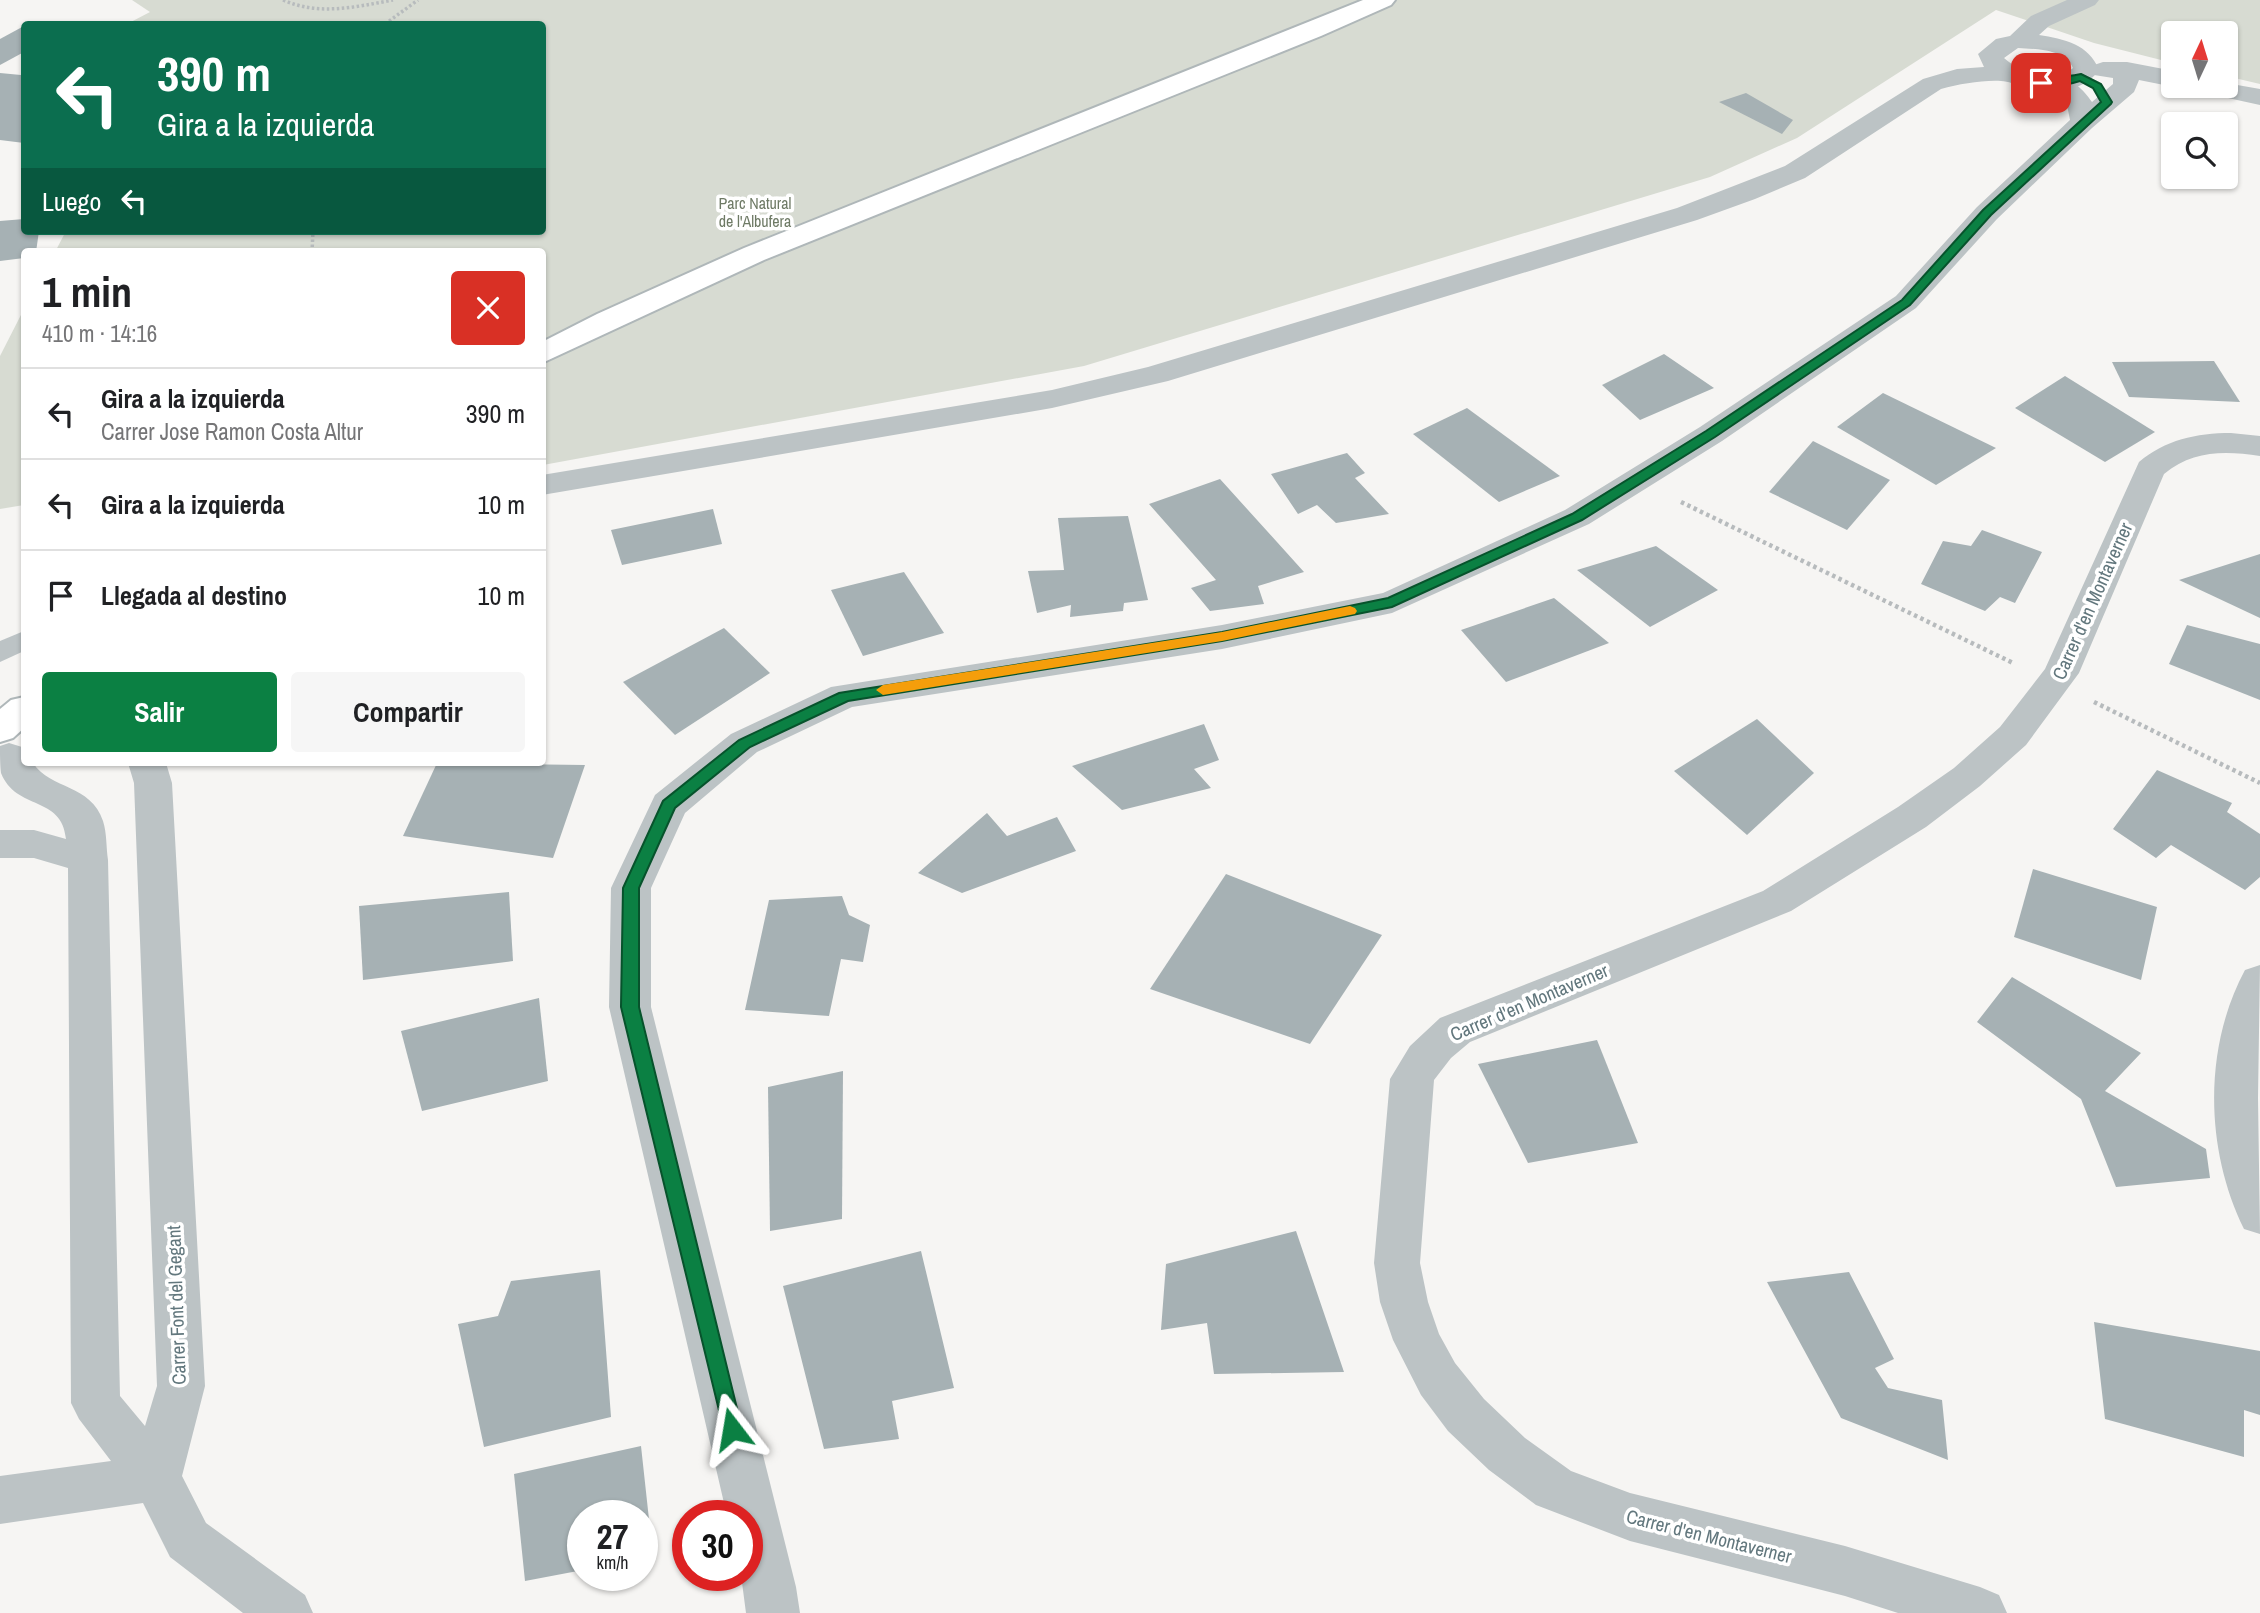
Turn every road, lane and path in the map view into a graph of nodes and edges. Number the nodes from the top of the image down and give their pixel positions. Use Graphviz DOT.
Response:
graph roads {
  1 [pos="283,0"];
  2 [pos="393,0"];
  3 [pos="418,0"];
  4 [pos="1383,0"];
  5 [pos="2087,0"];
  6 [pos="389,21"];
  7 [pos="2018,41"];
  8 [pos="2127,70"];
  9 [pos="2006,73"];
  10 [pos="2074,77"];
  11 [pos="2161,77"];
  12 [pos="2238,93"];
  13 [pos="2260,97"];
  14 [pos="2095,112"];
  15 [pos="546,352"];
  16 [pos="2260,446"];
  17 [pos="1636,480"];
  18 [pos="546,484"];
  19 [pos="21,642"];
  20 [pos="0,653"];
  21 [pos="2055,683"];
  22 [pos="21,716"];
  23 [pos="21,722"];
  24 [pos="8,749"];
  25 [pos="142,770"];
  26 [pos="2260,783"];
  27 [pos="0,844"];
  28 [pos="88,860"];
  29 [pos="2260,981"];
  30 [pos="2260,1214"];
  31 [pos="156,1478"];
  32 [pos="0,1500"];
  33 [pos="286,1613"];
  34 [pos="773,1613"];
  35 [pos="1980,1613"];
  1 -- 2 [label="path"];
  3 -- 6 [label="path"];
  4 -- 15 [label="main road"];
  5 -- 7 [label="street"];
  7 -- 9 [label="street"];
  7 -- 10 [label="street"];
  8 -- 10 [label="street"];
  8 -- 11 [label="street"];
  8 -- 14 [label="street"];
  9 -- 10 [label="street"];
  9 -- 18 [label="street"];
  10 -- 14 [label="street"];
  12 -- 13 [label="street"];
  14 -- 17 [label="street"];
  16 -- 21 [label="street, Carrer d'en Montaverner"];
  17 -- 21 [label="path"];
  17 -- 34 [label="street"];
  19 -- 20 [label="lane"];
  21 -- 26 [label="path"];
  21 -- 35 [label="street, Carrer d'en Montaverner"];
  22 -- 24 [label="main road"];
  23 -- 24 [label="street"];
  24 -- 28 [label="street"];
  25 -- 31 [label="street, Carrer Font del Gegant"];
  27 -- 28 [label="street"];
  28 -- 31 [label="street"];
  29 -- 30 [label="street"];
  31 -- 32 [label="street"];
  31 -- 33 [label="street"];
}
